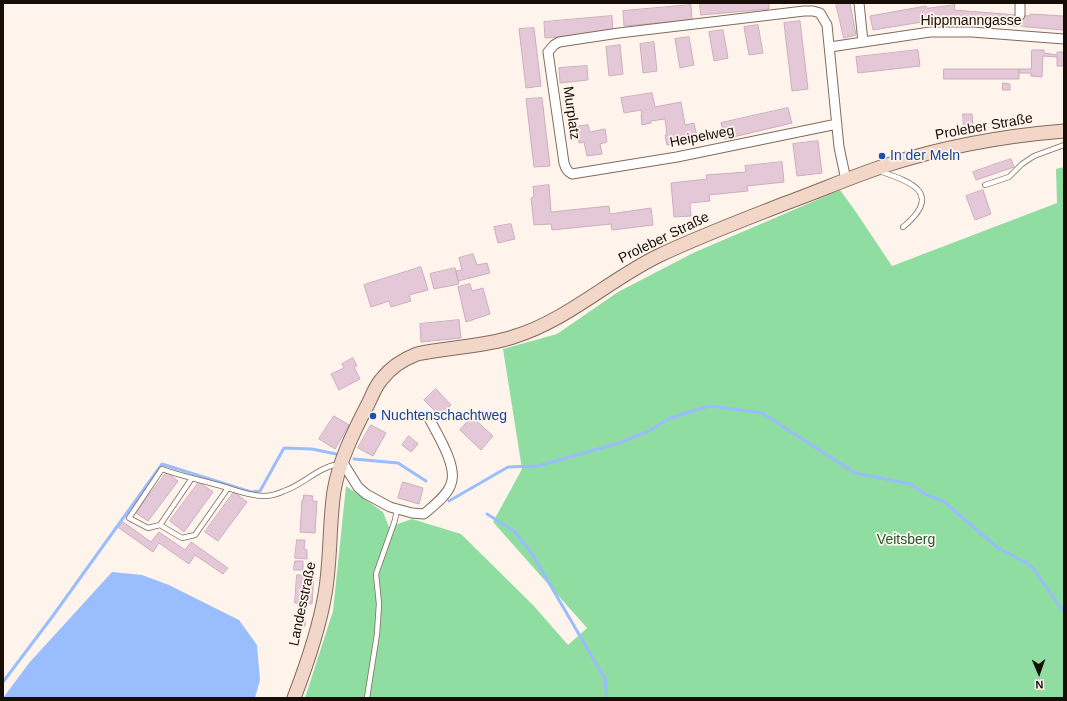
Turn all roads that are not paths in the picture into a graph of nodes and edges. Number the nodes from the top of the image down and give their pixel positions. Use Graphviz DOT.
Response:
graph roads {
  1 [pos="859,3"];
  2 [pos="1020,3"];
  3 [pos="1020,15"];
  4 [pos="1064,39"];
  5 [pos="863,42"];
  6 [pos="830,47"];
  7 [pos="837,124"];
  8 [pos="1064,131"];
  9 [pos="1064,145"];
  10 [pos="874,170"];
  11 [pos="572,174"];
  12 [pos="846,180"];
  13 [pos="985,185"];
  14 [pos="903,227"];
  15 [pos="429,418"];
  16 [pos="342,463"];
  17 [pos="192,478"];
  18 [pos="228,488"];
  19 [pos="334,491"];
  20 [pos="397,509"];
  21 [pos="160,525"];
  22 [pos="294,698"];
  23 [pos="367,698"];
  1 -- 5 [label="street"];
  2 -- 3 [label="street"];
  4 -- 5 [label="street, Hippmanngasse"];
  5 -- 6 [label="street, Hippmanngasse"];
  6 -- 7 [label="street"];
  6 -- 11 [label="street, Murplatz"];
  7 -- 11 [label="street, Heipelweg"];
  7 -- 12 [label="street"];
  8 -- 10 [label="main road, Proleber Straße"];
  9 -- 13 [label="lane"];
  10 -- 12 [label="main road, Proleber Straße"];
  10 -- 14 [label="lane"];
  12 -- 16 [label="main road, Proleber Straße"];
  15 -- 20 [label="street"];
  16 -- 18 [label="lane"];
  16 -- 19 [label="main road, Proleber Straße"];
  16 -- 20 [label="street"];
  17 -- 18 [label="lane"];
  17 -- 21 [label="lane"];
  17 -- 21 [label="lane"];
  18 -- 21 [label="lane"];
  19 -- 22 [label="main road, Landesstraße"];
  20 -- 23 [label="lane"];
}
